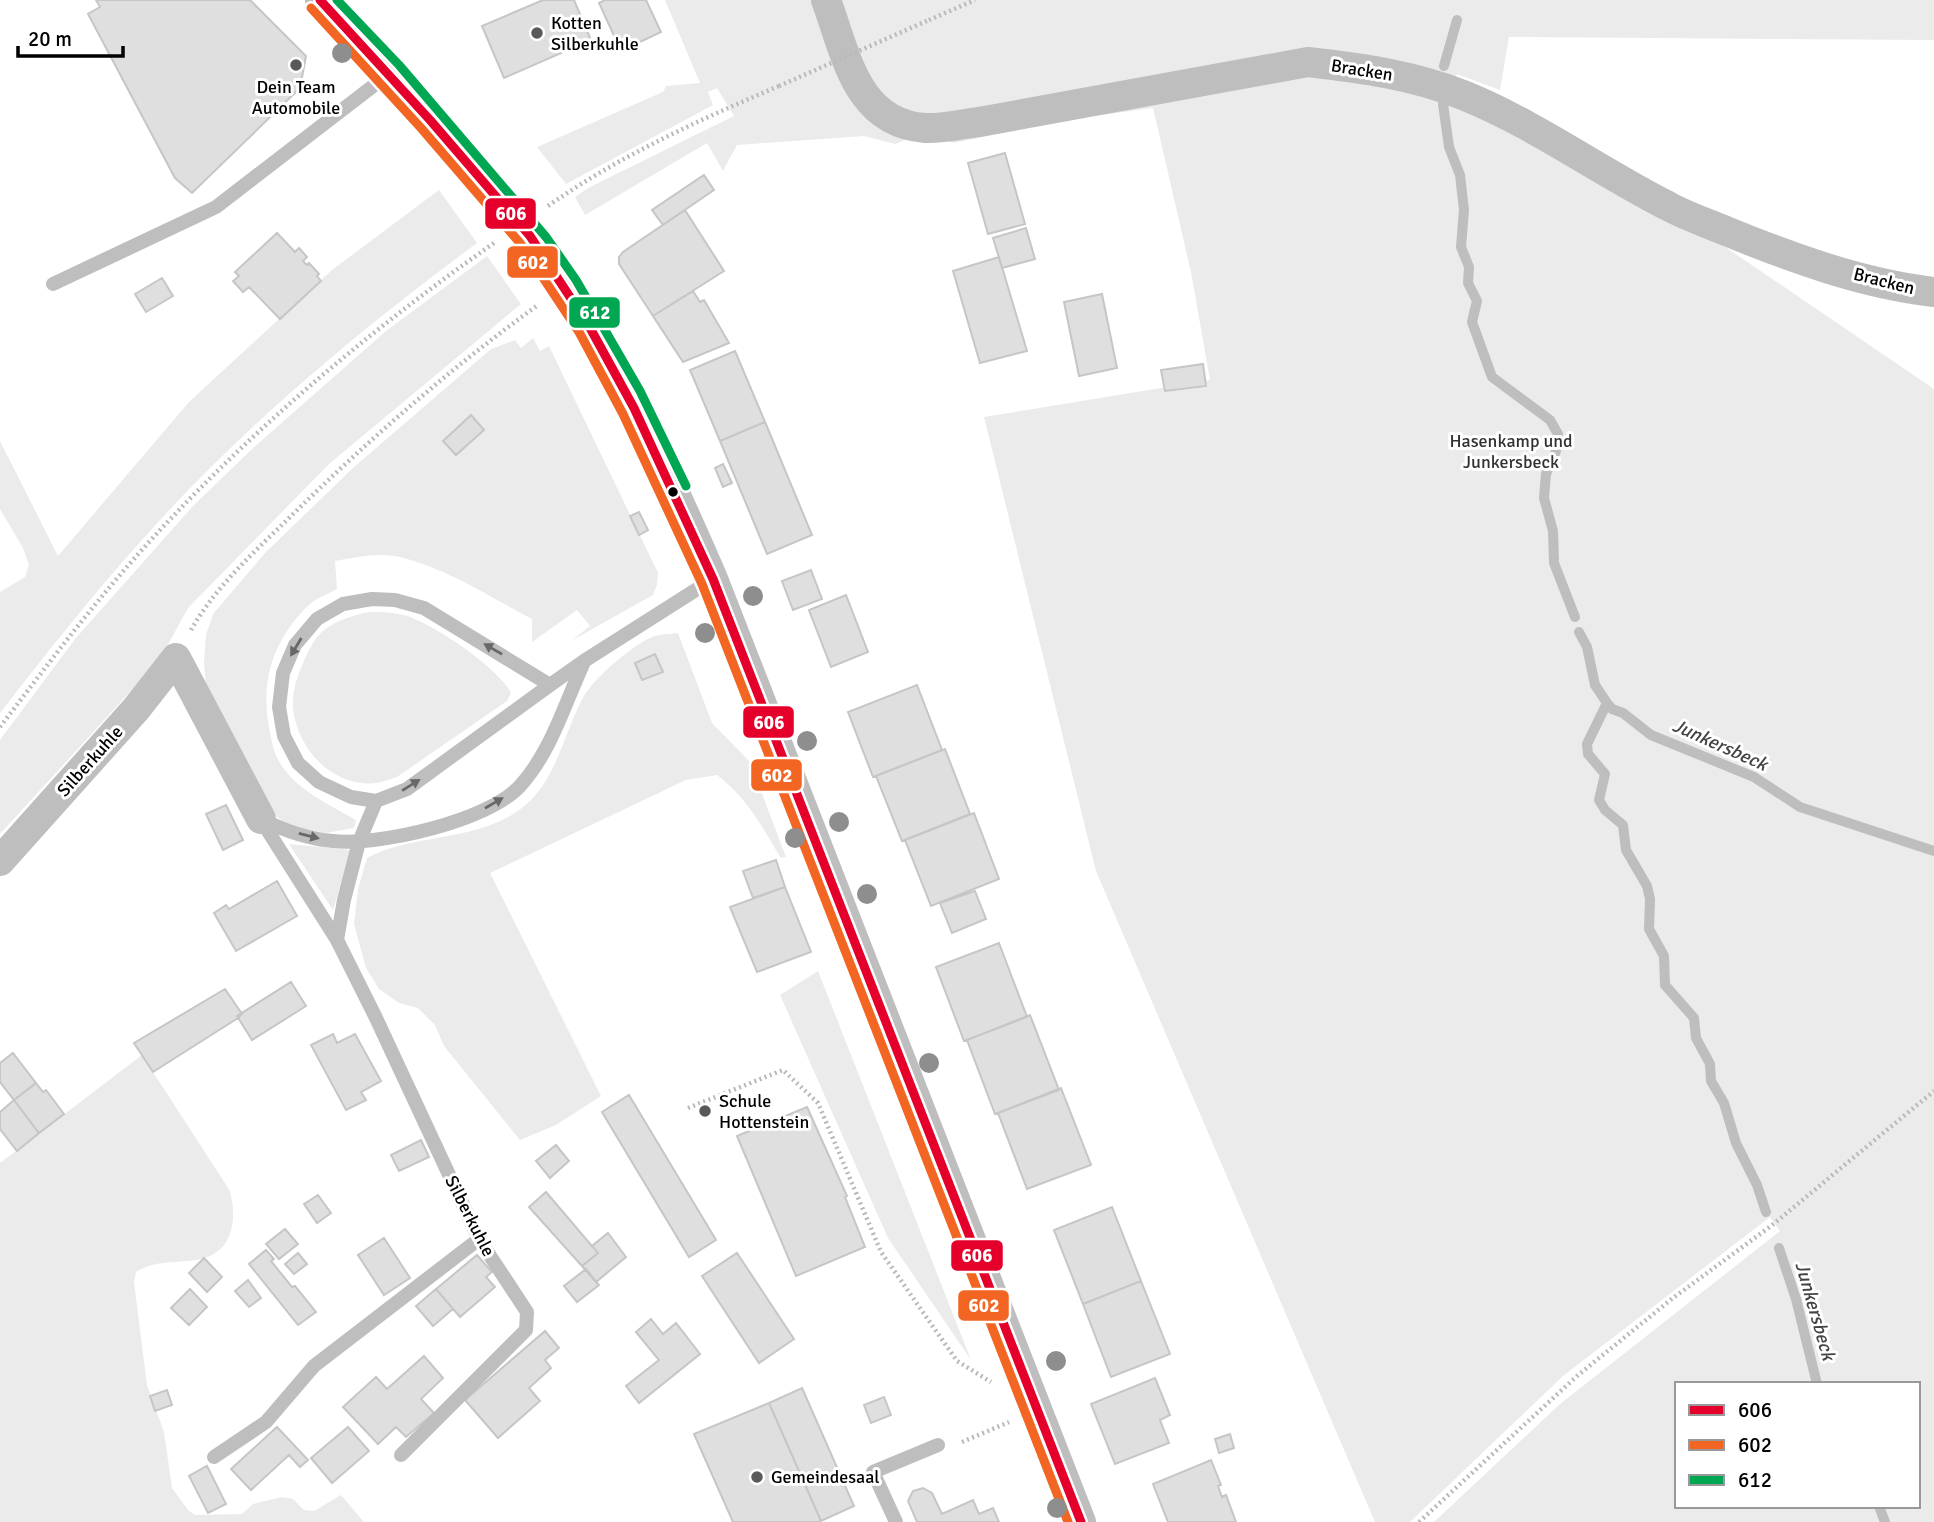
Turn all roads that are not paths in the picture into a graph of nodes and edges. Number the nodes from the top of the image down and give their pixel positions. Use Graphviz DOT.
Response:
graph roads {
  1 [pos="320,0"];
  2 [pos="825,0"];
  3 [pos="390,73"];
  4 [pos="53,284"];
  5 [pos="1934,292"];
  6 [pos="713,579"];
  7 [pos="584,661"];
  8 [pos="550,685"];
  9 [pos="376,801"];
  10 [pos="261,819"];
  11 [pos="359,842"];
  12 [pos="0,862"];
  13 [pos="337,940"];
  14 [pos="479,1239"];
  15 [pos="944,1446"];
  16 [pos="401,1455"];
  17 [pos="214,1457"];
  18 [pos="896,1522"];
  19 [pos="1081,1522"];
  1 -- 3 [label="street"];
  2 -- 5 [label="street, Bracken"];
  3 -- 4 [label="lane"];
  3 -- 6 [label="street, bridge"];
  6 -- 7 [label="lane"];
  6 -- 19 [label="street"];
  7 -- 8 [label="lane"];
  11 -- 7 [label="lane, one-way"];
  9 -- 8 [label="lane, one-way"];
  8 -- 9 [label="lane, one-way"];
  9 -- 11 [label="lane"];
  10 -- 11 [label="lane, one-way"];
  10 -- 12 [label="street, Silberkuhle"];
  10 -- 13 [label="lane, Silberkuhle"];
  11 -- 13 [label="lane"];
  13 -- 14 [label="lane, Silberkuhle"];
  14 -- 16 [label="lane, Silberkuhle"];
  14 -- 17 [label="lane"];
  15 -- 18 [label="lane"];
}
